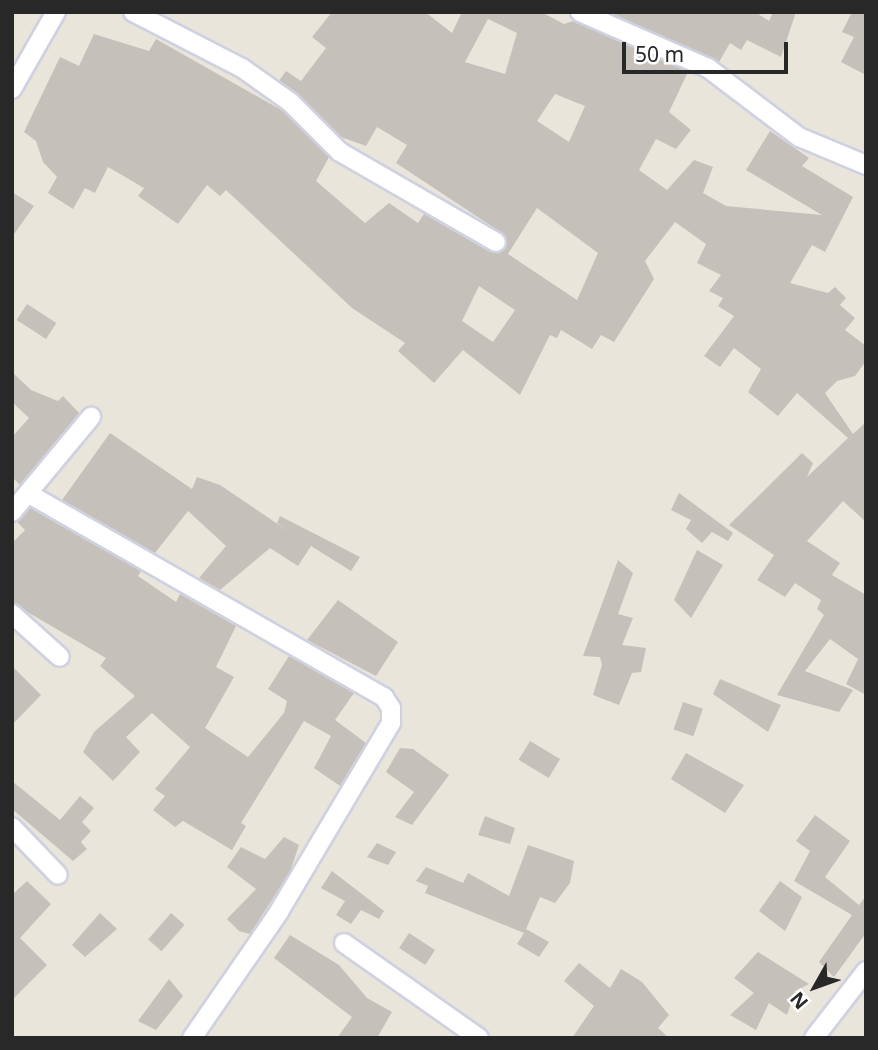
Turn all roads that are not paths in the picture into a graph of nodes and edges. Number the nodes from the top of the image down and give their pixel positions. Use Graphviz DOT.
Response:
graph roads {
  1 [pos="56,12"];
  2 [pos="133,12"];
  3 [pos="580,12"];
  4 [pos="12,89"];
  5 [pos="866,165"];
  6 [pos="496,242"];
  7 [pos="91,417"];
  8 [pos="29,494"];
  9 [pos="12,513"];
  10 [pos="12,614"];
  11 [pos="60,657"];
  12 [pos="12,827"];
  13 [pos="58,874"];
  14 [pos="344,943"];
  15 [pos="866,971"];
  16 [pos="192,1038"];
  17 [pos="479,1038"];
  18 [pos="814,1038"];
  1 -- 4 [label="street"];
  2 -- 6 [label="street"];
  3 -- 5 [label="street"];
  7 -- 8 [label="street"];
  8 -- 9 [label="street"];
  8 -- 16 [label="street"];
  10 -- 11 [label="street"];
  12 -- 13 [label="street"];
  14 -- 17 [label="street"];
  15 -- 18 [label="street"];
}
